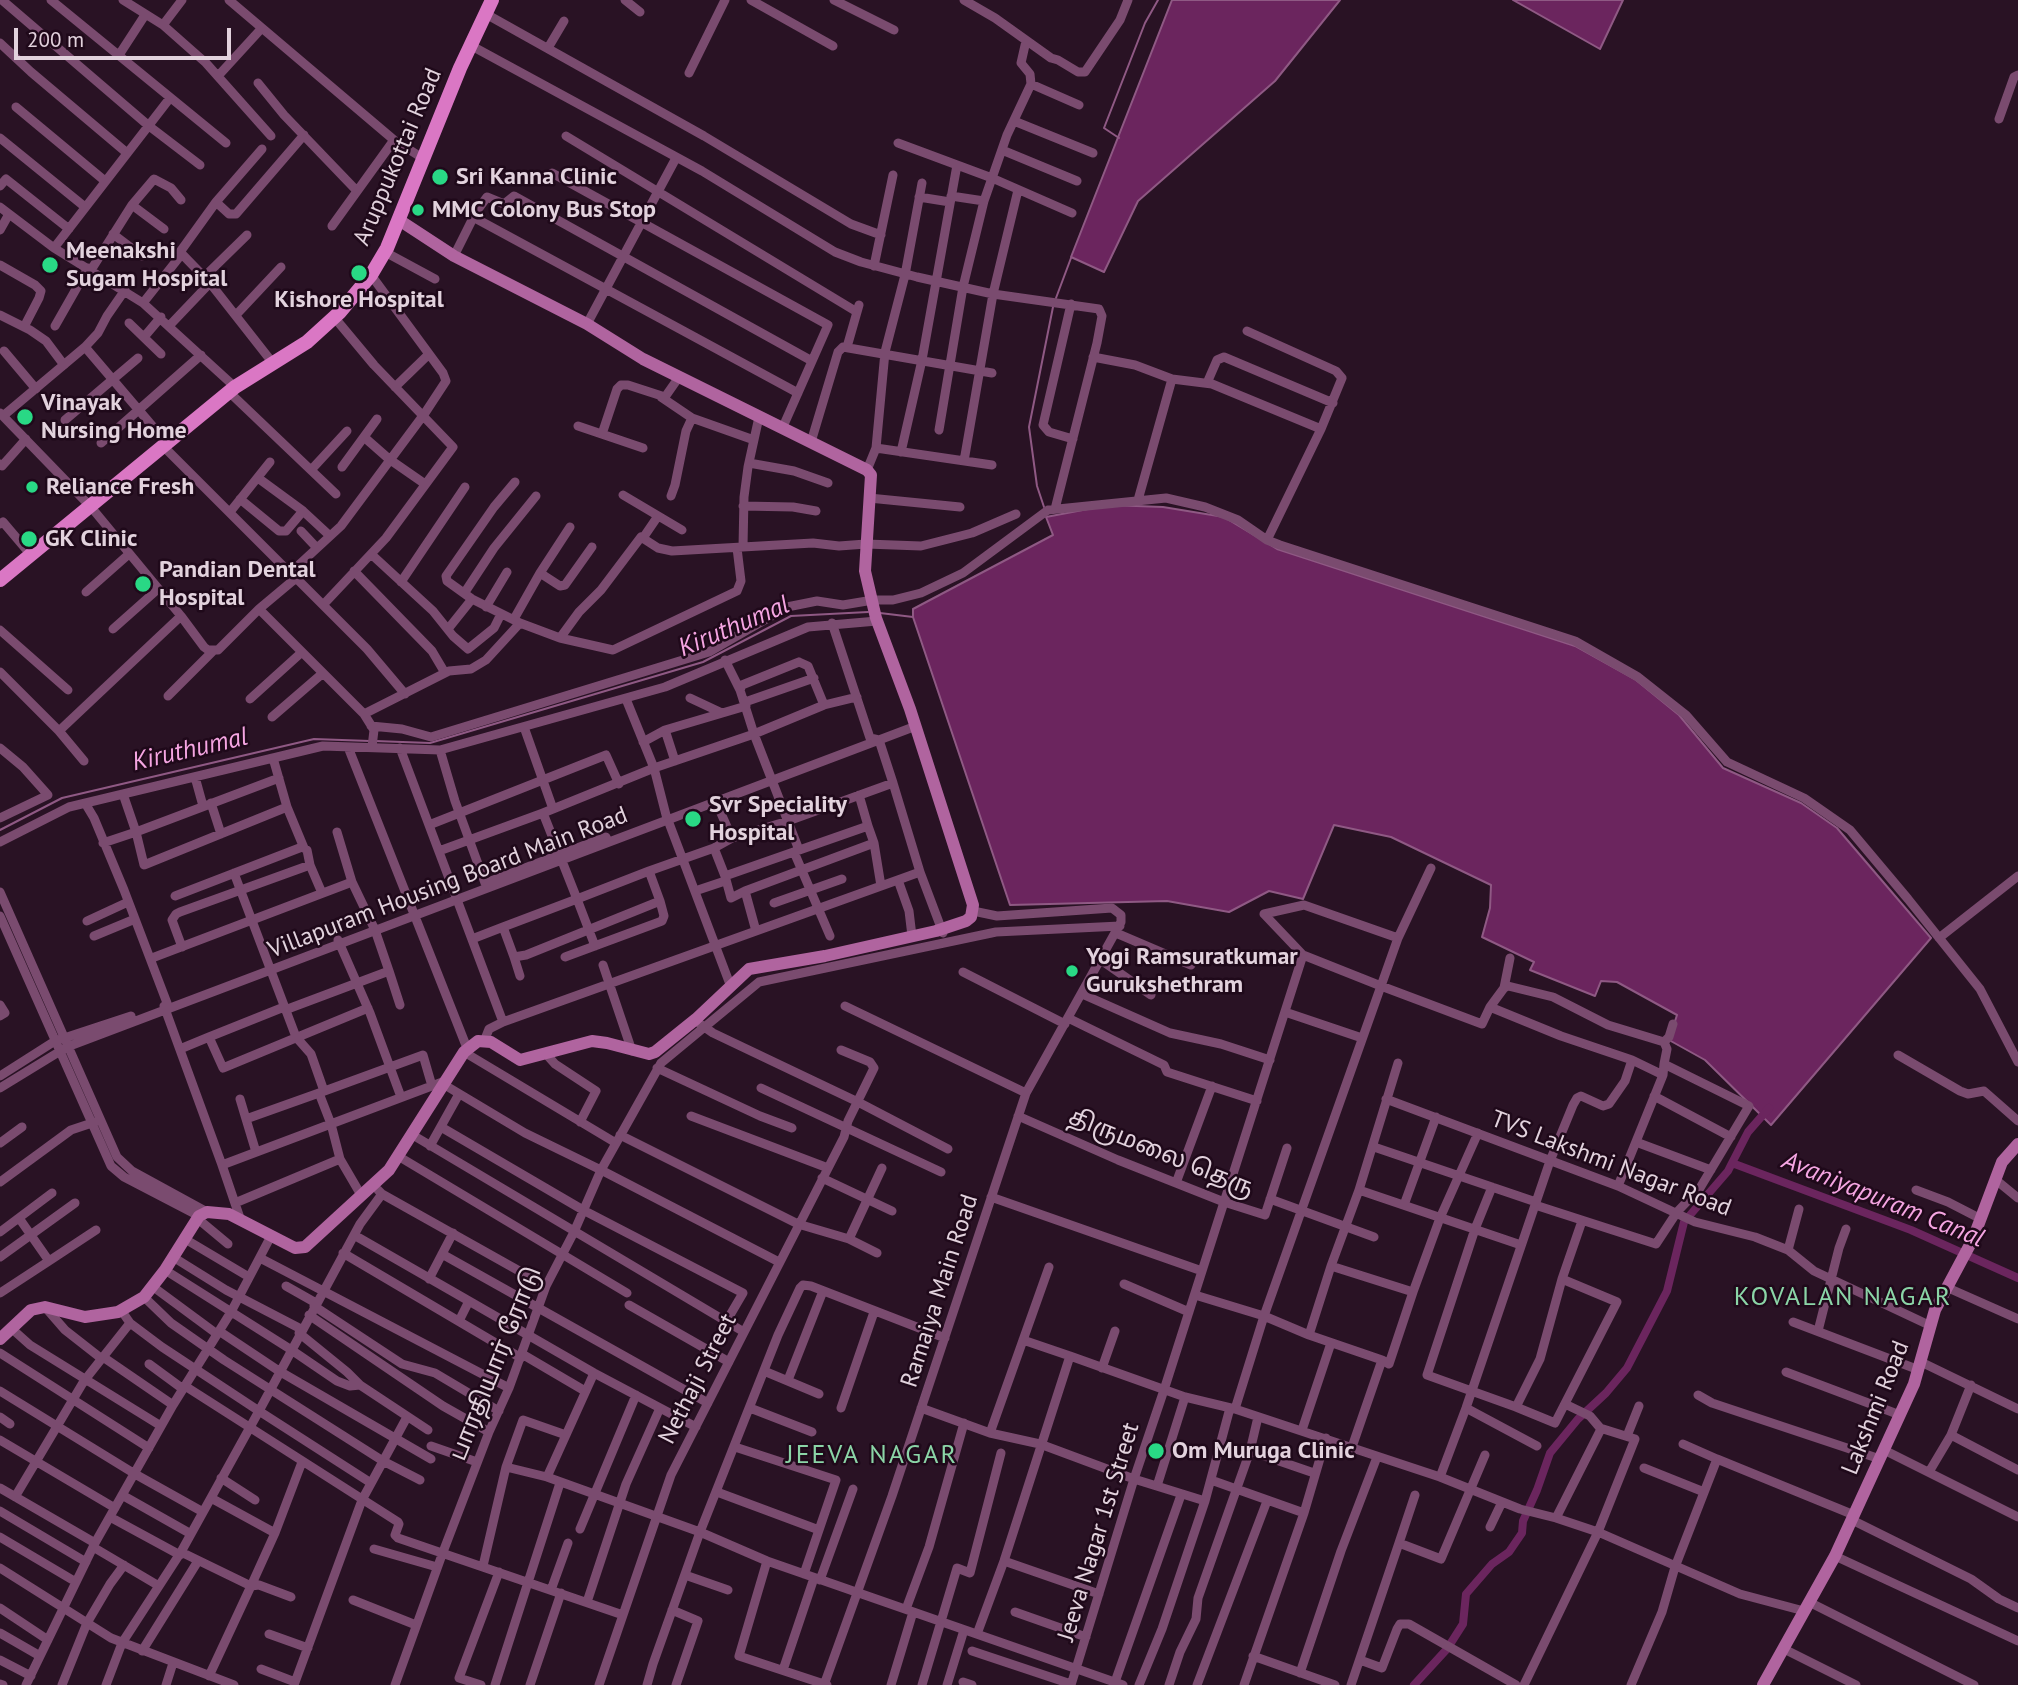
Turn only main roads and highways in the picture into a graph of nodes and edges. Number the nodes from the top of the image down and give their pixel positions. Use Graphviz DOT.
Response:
graph roads {
  1 [pos="492,0"];
  2 [pos="0,580"];
  1 -- 2 [label="main road, Aruppukottai Road"];
}
